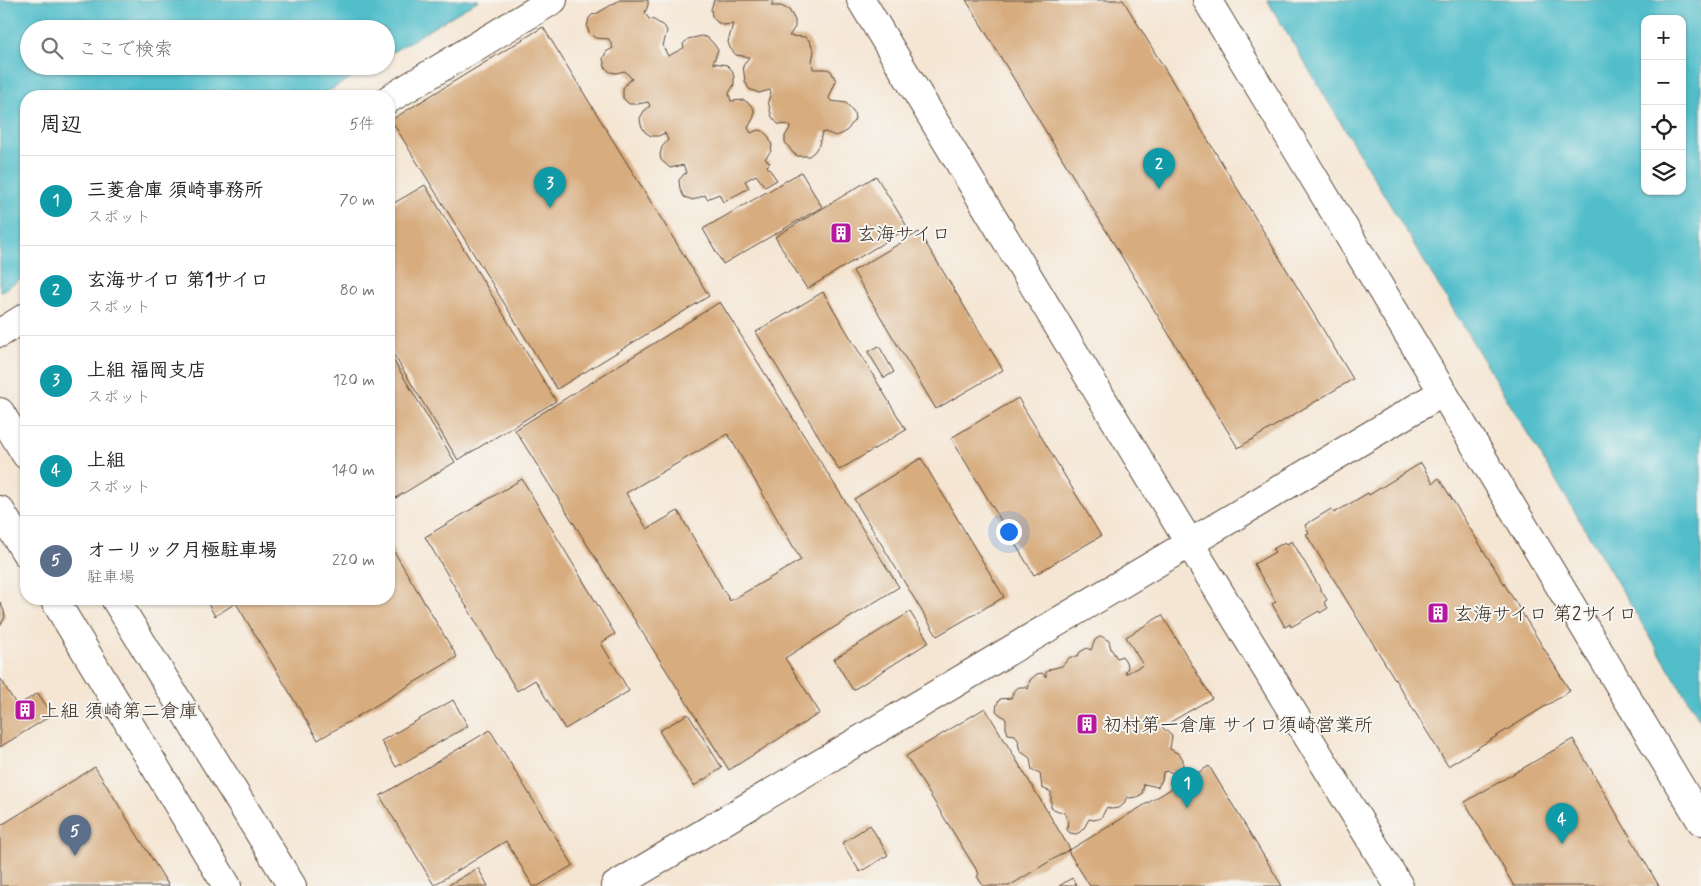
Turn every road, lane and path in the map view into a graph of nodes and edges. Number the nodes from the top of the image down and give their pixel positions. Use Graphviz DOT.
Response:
graph roads {
  1 [pos="553,0"];
  2 [pos="862,0"];
  3 [pos="1207,0"];
  4 [pos="395,95"];
  5 [pos="20,321"];
  6 [pos="0,333"];
  7 [pos="1443,392"];
  8 [pos="0,412"];
  9 [pos="20,445"];
  10 [pos="0,510"];
  11 [pos="20,543"];
  12 [pos="1190,544"];
  13 [pos="58,605"];
  14 [pos="119,605"];
  15 [pos="1701,821"];
  16 [pos="227,886"];
  17 [pos="292,886"];
  18 [pos="615,886"];
  19 [pos="1399,886"];
  1 -- 4 [label="street"];
  2 -- 12 [label="street"];
  3 -- 7 [label="street"];
  5 -- 6 [label="street"];
  7 -- 12 [label="street"];
  7 -- 15 [label="street"];
  8 -- 9 [label="street"];
  10 -- 11 [label="street"];
  12 -- 18 [label="street"];
  12 -- 19 [label="street"];
  13 -- 16 [label="street"];
  14 -- 17 [label="street"];
}
